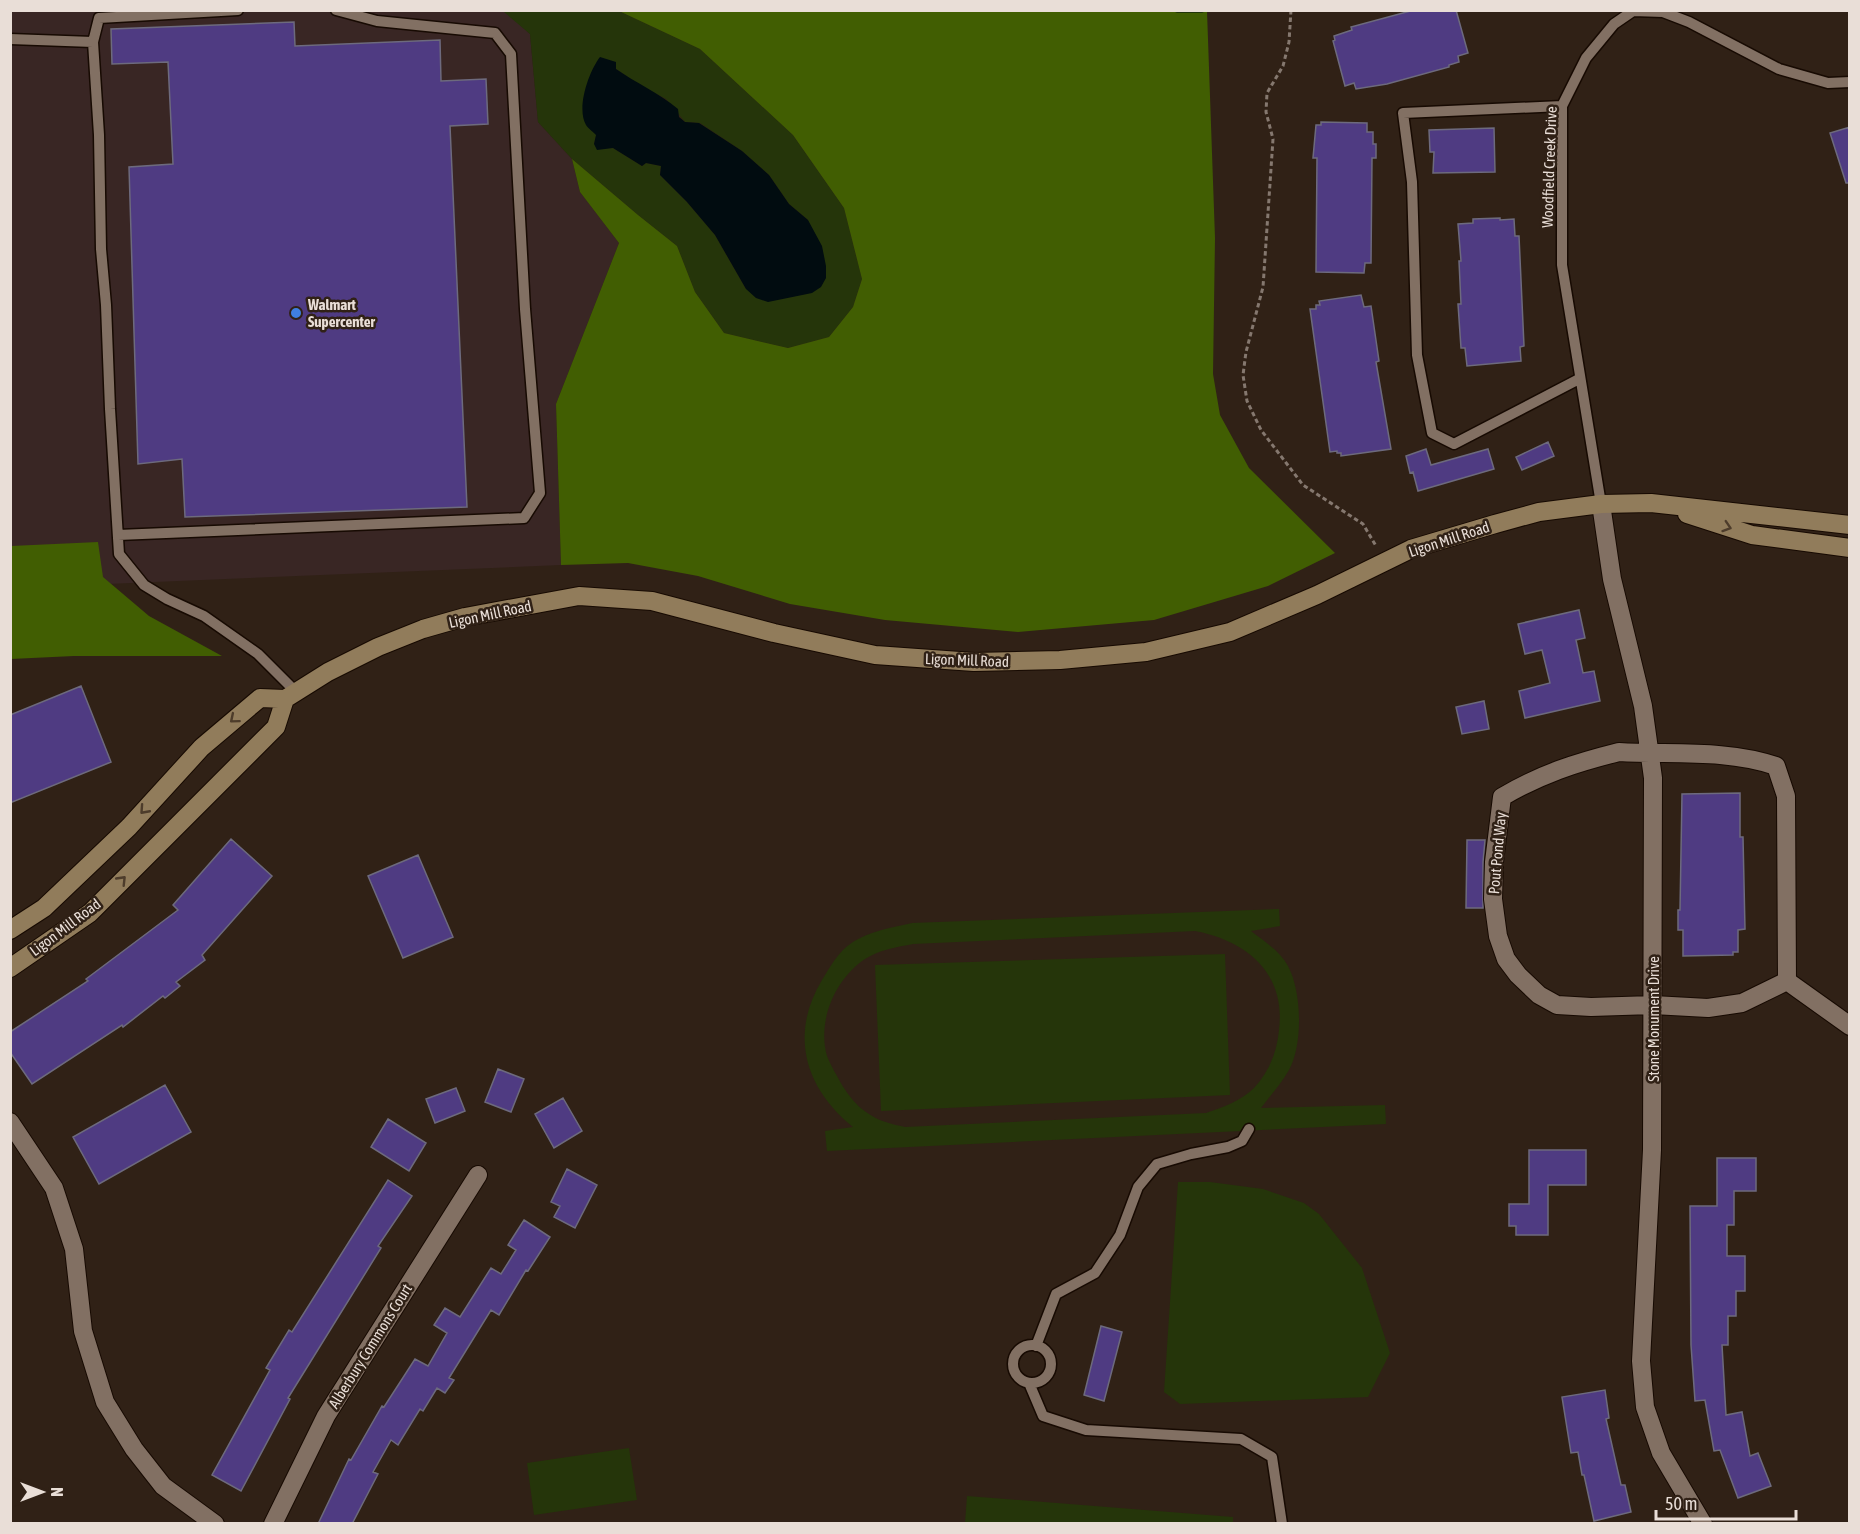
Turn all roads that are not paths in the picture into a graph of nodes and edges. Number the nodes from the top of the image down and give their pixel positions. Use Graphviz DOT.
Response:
graph roads {
  1 [pos="238,10"];
  2 [pos="336,10"];
  3 [pos="10,39"];
  4 [pos="93,42"];
  5 [pos="1850,82"];
  6 [pos="1562,106"];
  7 [pos="1580,379"];
  8 [pos="1651,503"];
  9 [pos="1601,504"];
  10 [pos="1850,525"];
  11 [pos="118,535"];
  12 [pos="1850,548"];
  13 [pos="290,695"];
  14 [pos="1649,754"];
  15 [pos="10,930"];
  16 [pos="10,968"];
  17 [pos="1787,981"];
  18 [pos="1653,1005"];
  19 [pos="1850,1026"];
  20 [pos="10,1122"];
  21 [pos="1249,1130"];
  22 [pos="478,1175"];
  23 [pos="1036,1346"];
  24 [pos="1029,1383"];
  25 [pos="215,1524"];
  26 [pos="273,1524"];
  27 [pos="1282,1524"];
  28 [pos="1703,1524"];
  1 -- 4 [label="lane"];
  2 -- 11 [label="lane"];
  3 -- 4 [label="lane"];
  4 -- 11 [label="lane"];
  5 -- 6 [label="lane, Woodfield Creek Drive"];
  6 -- 7 [label="lane, Woodfield Creek Drive"];
  6 -- 7 [label="lane"];
  7 -- 9 [label="lane, Woodfield Creek Drive"];
  8 -- 9 [label="main road, Ligon Mill Road"];
  8 -- 10 [label="main road, Ligon Mill Road"];
  8 -- 12 [label="main road, Ligon Mill Road, one-way"];
  9 -- 13 [label="main road, Ligon Mill Road"];
  9 -- 14 [label="street, Stone Monument Drive"];
  11 -- 13 [label="lane"];
  13 -- 15 [label="main road, Ligon Mill Road, one-way"];
  16 -- 13 [label="main road, Ligon Mill Road, one-way"];
  14 -- 17 [label="street, Pout Pond Way"];
  14 -- 18 [label="street, Stone Monument Drive"];
  14 -- 18 [label="street, Pout Pond Way"];
  17 -- 18 [label="street, Pout Pond Way"];
  17 -- 19 [label="street"];
  18 -- 28 [label="street, Stone Monument Drive"];
  20 -- 25 [label="street"];
  21 -- 23 [label="lane"];
  22 -- 26 [label="street, Alberbury Commons Court"];
  23 -- 24 [label="lane"];
  23 -- 24 [label="lane"];
  24 -- 27 [label="lane"];
}
